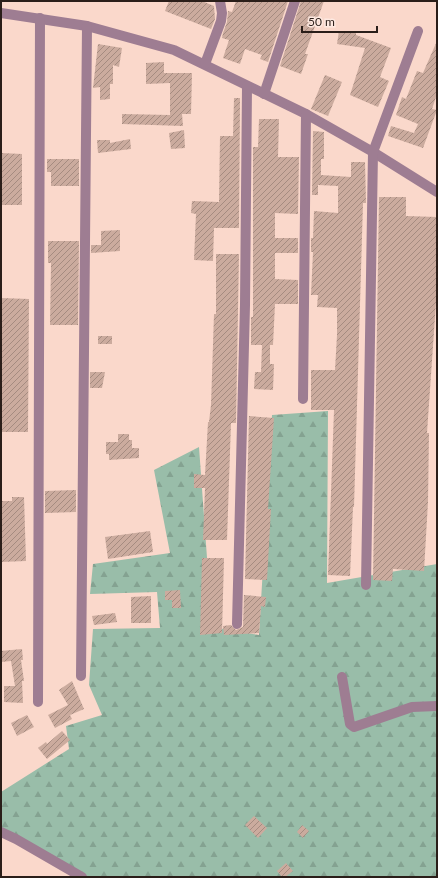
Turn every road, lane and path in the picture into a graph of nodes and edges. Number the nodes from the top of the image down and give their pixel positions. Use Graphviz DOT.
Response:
graph roads {
  1 [pos="220,1"];
  2 [pos="295,1"];
  3 [pos="1,13"];
  4 [pos="40,18"];
  5 [pos="87,26"];
  6 [pos="418,31"];
  7 [pos="205,64"];
  8 [pos="247,86"];
  9 [pos="264,94"];
  10 [pos="306,114"];
  11 [pos="373,152"];
  12 [pos="437,192"];
  13 [pos="303,399"];
  14 [pos="366,585"];
  15 [pos="237,624"];
  16 [pos="81,676"];
  17 [pos="342,677"];
  18 [pos="38,702"];
  19 [pos="437,706"];
  20 [pos="1,832"];
  21 [pos="82,877"];
  1 -- 7 [label="street"];
  2 -- 9 [label="street"];
  3 -- 4 [label="street"];
  4 -- 5 [label="street"];
  4 -- 18 [label="street"];
  5 -- 7 [label="street"];
  5 -- 16 [label="street"];
  6 -- 11 [label="street"];
  7 -- 8 [label="street"];
  8 -- 9 [label="street"];
  8 -- 15 [label="street"];
  9 -- 10 [label="street"];
  10 -- 11 [label="street"];
  10 -- 13 [label="street"];
  11 -- 12 [label="street"];
  11 -- 14 [label="street"];
  17 -- 19 [label="street"];
  20 -- 21 [label="street"];
}
